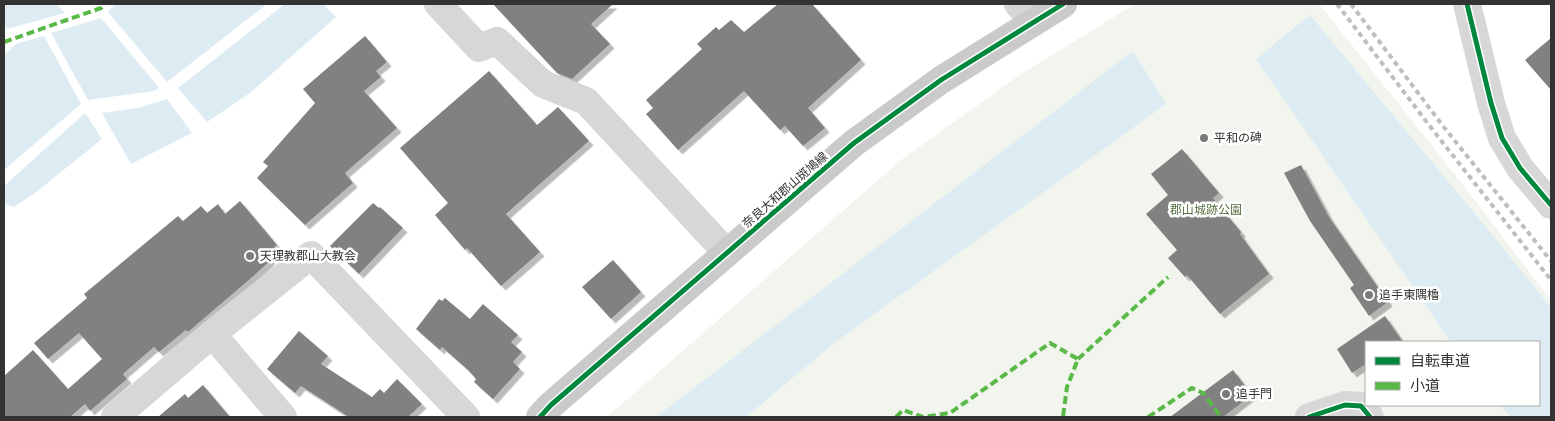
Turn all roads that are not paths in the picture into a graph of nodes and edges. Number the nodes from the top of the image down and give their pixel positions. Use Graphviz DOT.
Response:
graph roads {
  1 [pos="438,4"];
  2 [pos="1063,4"];
  3 [pos="1467,4"];
  4 [pos="1026,13"];
  5 [pos="1551,205"];
  6 [pos="726,253"];
  7 [pos="212,334"];
  8 [pos="458,414"];
  9 [pos="115,417"];
  10 [pos="283,417"];
  11 [pos="540,417"];
  12 [pos="1309,417"];
  13 [pos="1370,417"];
  1 -- 6 [label="street"];
  2 -- 4 [label="main road, 奈良大和郡山斑鳩線"];
  3 -- 5 [label="street"];
  4 -- 6 [label="main road, 奈良大和郡山斑鳩線"];
  6 -- 11 [label="main road, 奈良大和郡山斑鳩線"];
  7 -- 8 [label="street"];
  7 -- 9 [label="street"];
  7 -- 10 [label="street"];
  12 -- 13 [label="street"];
}
